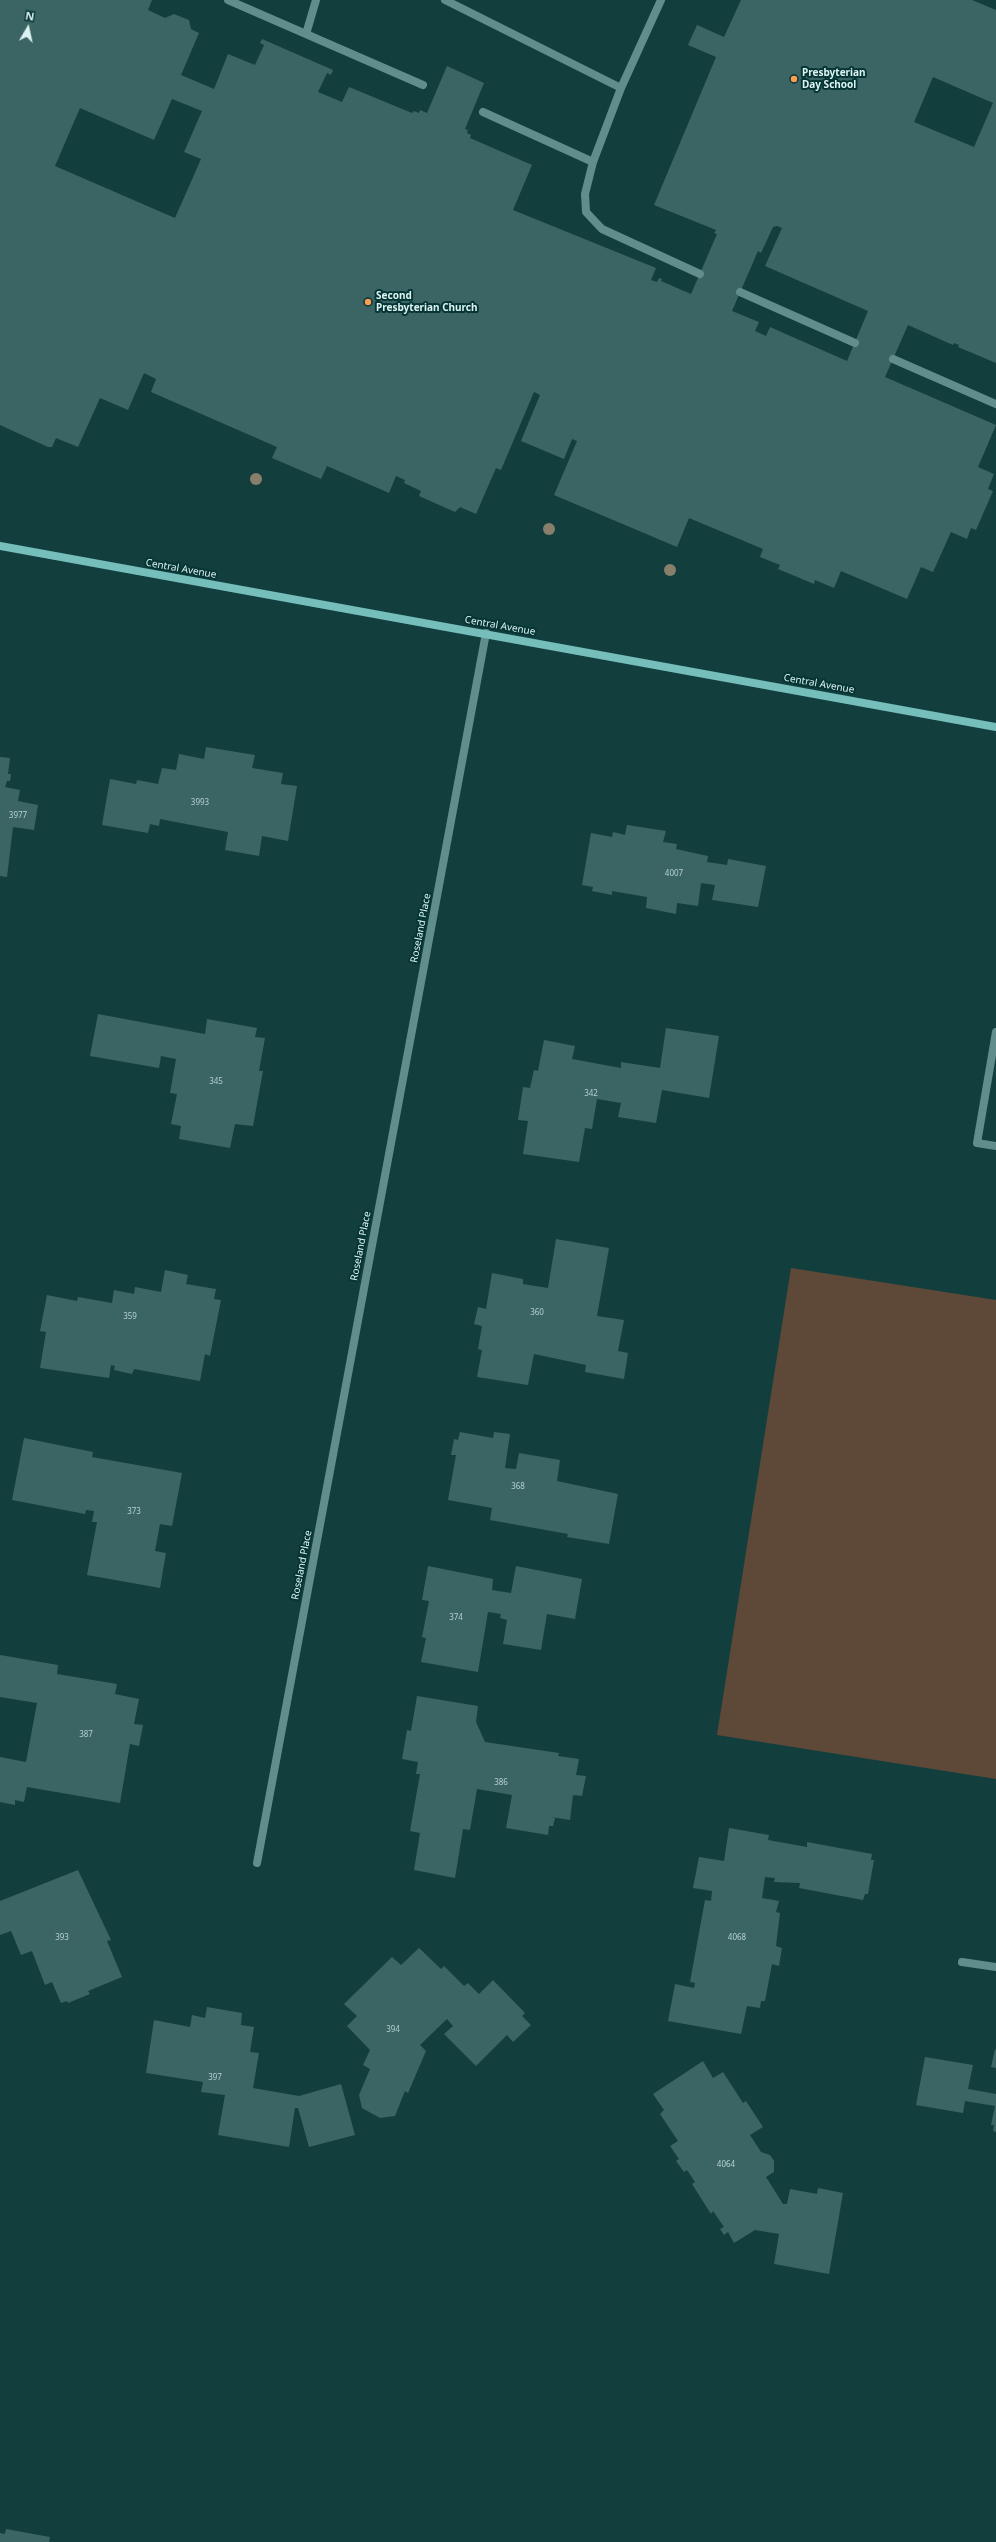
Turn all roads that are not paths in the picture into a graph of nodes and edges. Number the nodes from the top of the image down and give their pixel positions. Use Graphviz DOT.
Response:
graph roads {
  1 [pos="228,0"];
  2 [pos="316,0"];
  3 [pos="445,0"];
  4 [pos="661,0"];
  5 [pos="306,34"];
  6 [pos="423,85"];
  7 [pos="622,88"];
  8 [pos="483,112"];
  9 [pos="593,162"];
  10 [pos="700,274"];
  11 [pos="740,292"];
  12 [pos="855,342"];
  13 [pos="893,359"];
  14 [pos="996,404"];
  15 [pos="0,546"];
  16 [pos="486,633"];
  17 [pos="996,727"];
  18 [pos="996,1032"];
  19 [pos="996,1146"];
  20 [pos="257,1863"];
  21 [pos="962,1962"];
  22 [pos="996,1967"];
  1 -- 5 [label="street"];
  2 -- 5 [label="street"];
  3 -- 7 [label="street"];
  4 -- 7 [label="street"];
  5 -- 6 [label="street"];
  7 -- 9 [label="street"];
  8 -- 9 [label="street"];
  9 -- 10 [label="street"];
  11 -- 12 [label="street"];
  13 -- 14 [label="street"];
  15 -- 16 [label="main road, Central Avenue"];
  16 -- 17 [label="main road, Central Avenue"];
  16 -- 20 [label="street, Roseland Place"];
  18 -- 19 [label="street"];
  21 -- 22 [label="street"];
}
